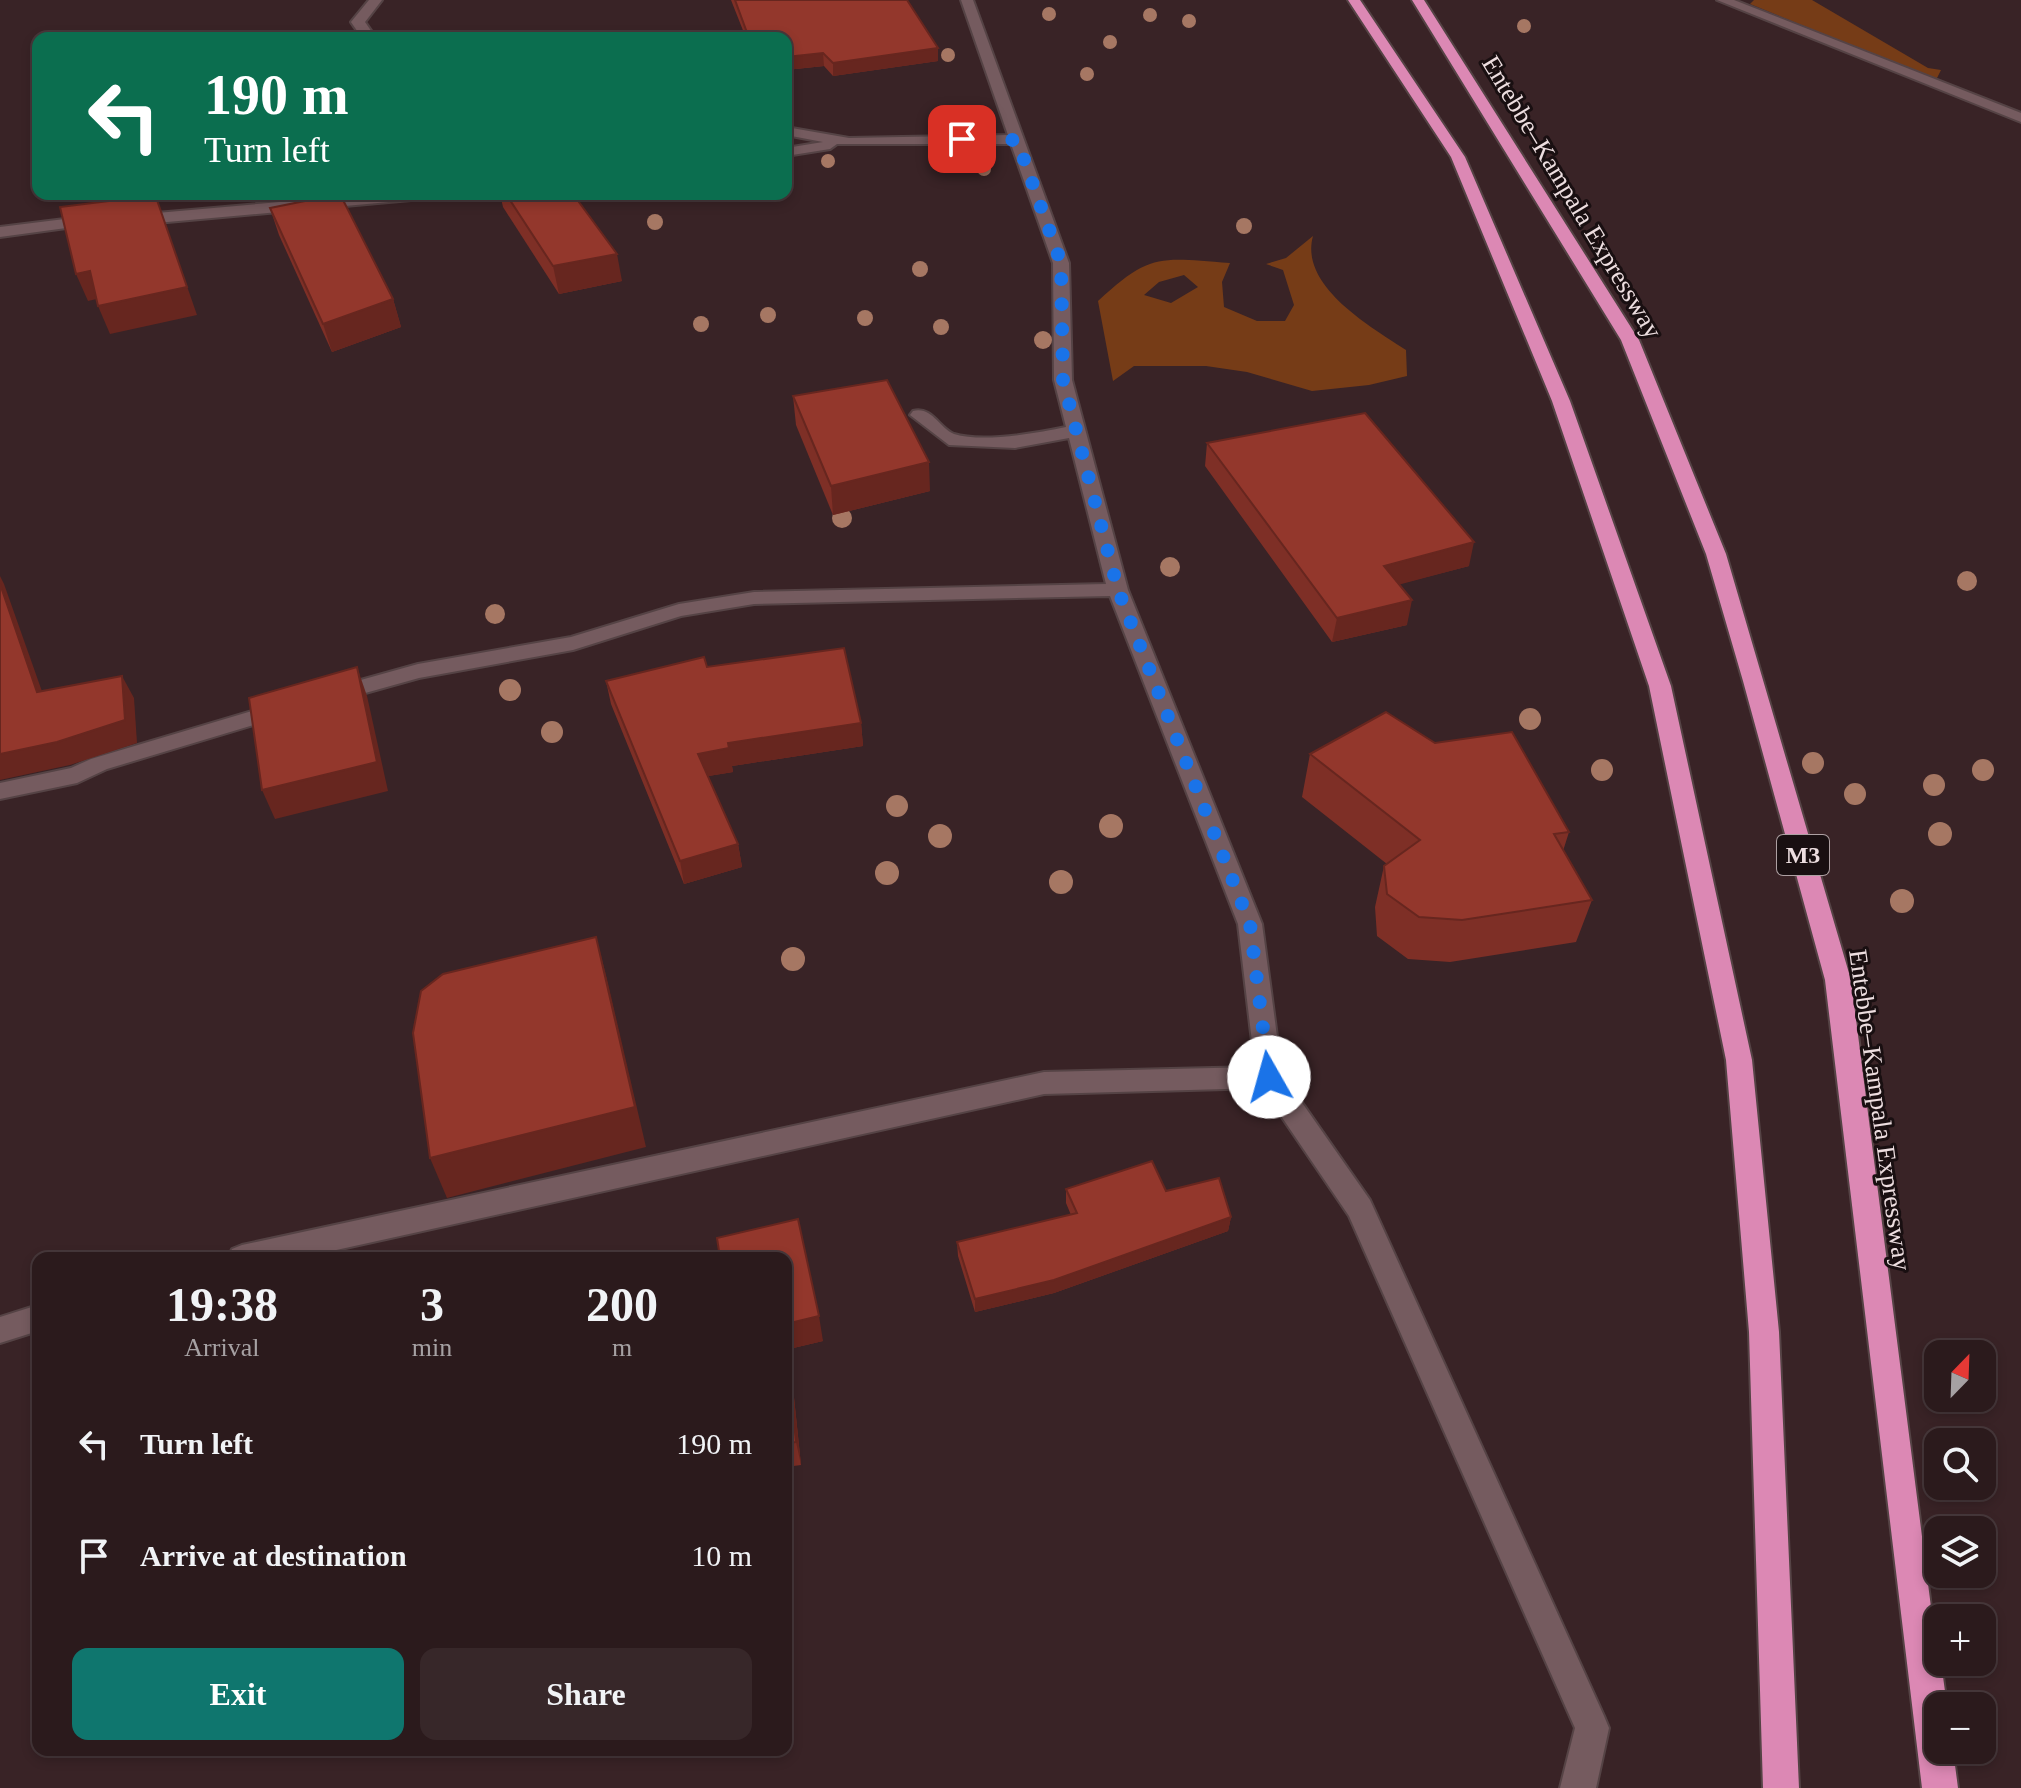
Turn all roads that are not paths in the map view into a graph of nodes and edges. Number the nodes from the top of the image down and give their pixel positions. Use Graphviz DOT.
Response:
graph roads {
  1 [pos="376,0"];
  2 [pos="967,0"];
  3 [pos="1354,0"];
  4 [pos="1418,0"];
  5 [pos="1723,0"];
  6 [pos="365,32"];
  7 [pos="2021,118"];
  8 [pos="792,132"];
  9 [pos="1017,140"];
  10 [pos="849,142"];
  11 [pos="792,151"];
  12 [pos="361,200"];
  13 [pos="0,232"];
  14 [pos="919,415"];
  15 [pos="1077,431"];
  16 [pos="1118,590"];
  17 [pos="0,791"];
  18 [pos="1269,1077"];
  19 [pos="269,1252"];
  20 [pos="32,1320"];
  21 [pos="0,1330"];
  22 [pos="1578,1788"];
  23 [pos="1781,1788"];
  24 [pos="1940,1788"];
  1 -- 6 [label="street"];
  2 -- 9 [label="street"];
  3 -- 23 [label="highway"];
  4 -- 24 [label="highway, Entebbe–Kampala Expressway / M3"];
  5 -- 7 [label="street"];
  8 -- 10 [label="street"];
  9 -- 10 [label="street"];
  9 -- 15 [label="street"];
  10 -- 11 [label="street"];
  12 -- 13 [label="street"];
  14 -- 15 [label="street"];
  15 -- 16 [label="street"];
  16 -- 17 [label="street"];
  16 -- 18 [label="street"];
  18 -- 19 [label="street"];
  18 -- 22 [label="street"];
  20 -- 21 [label="street"];
}
